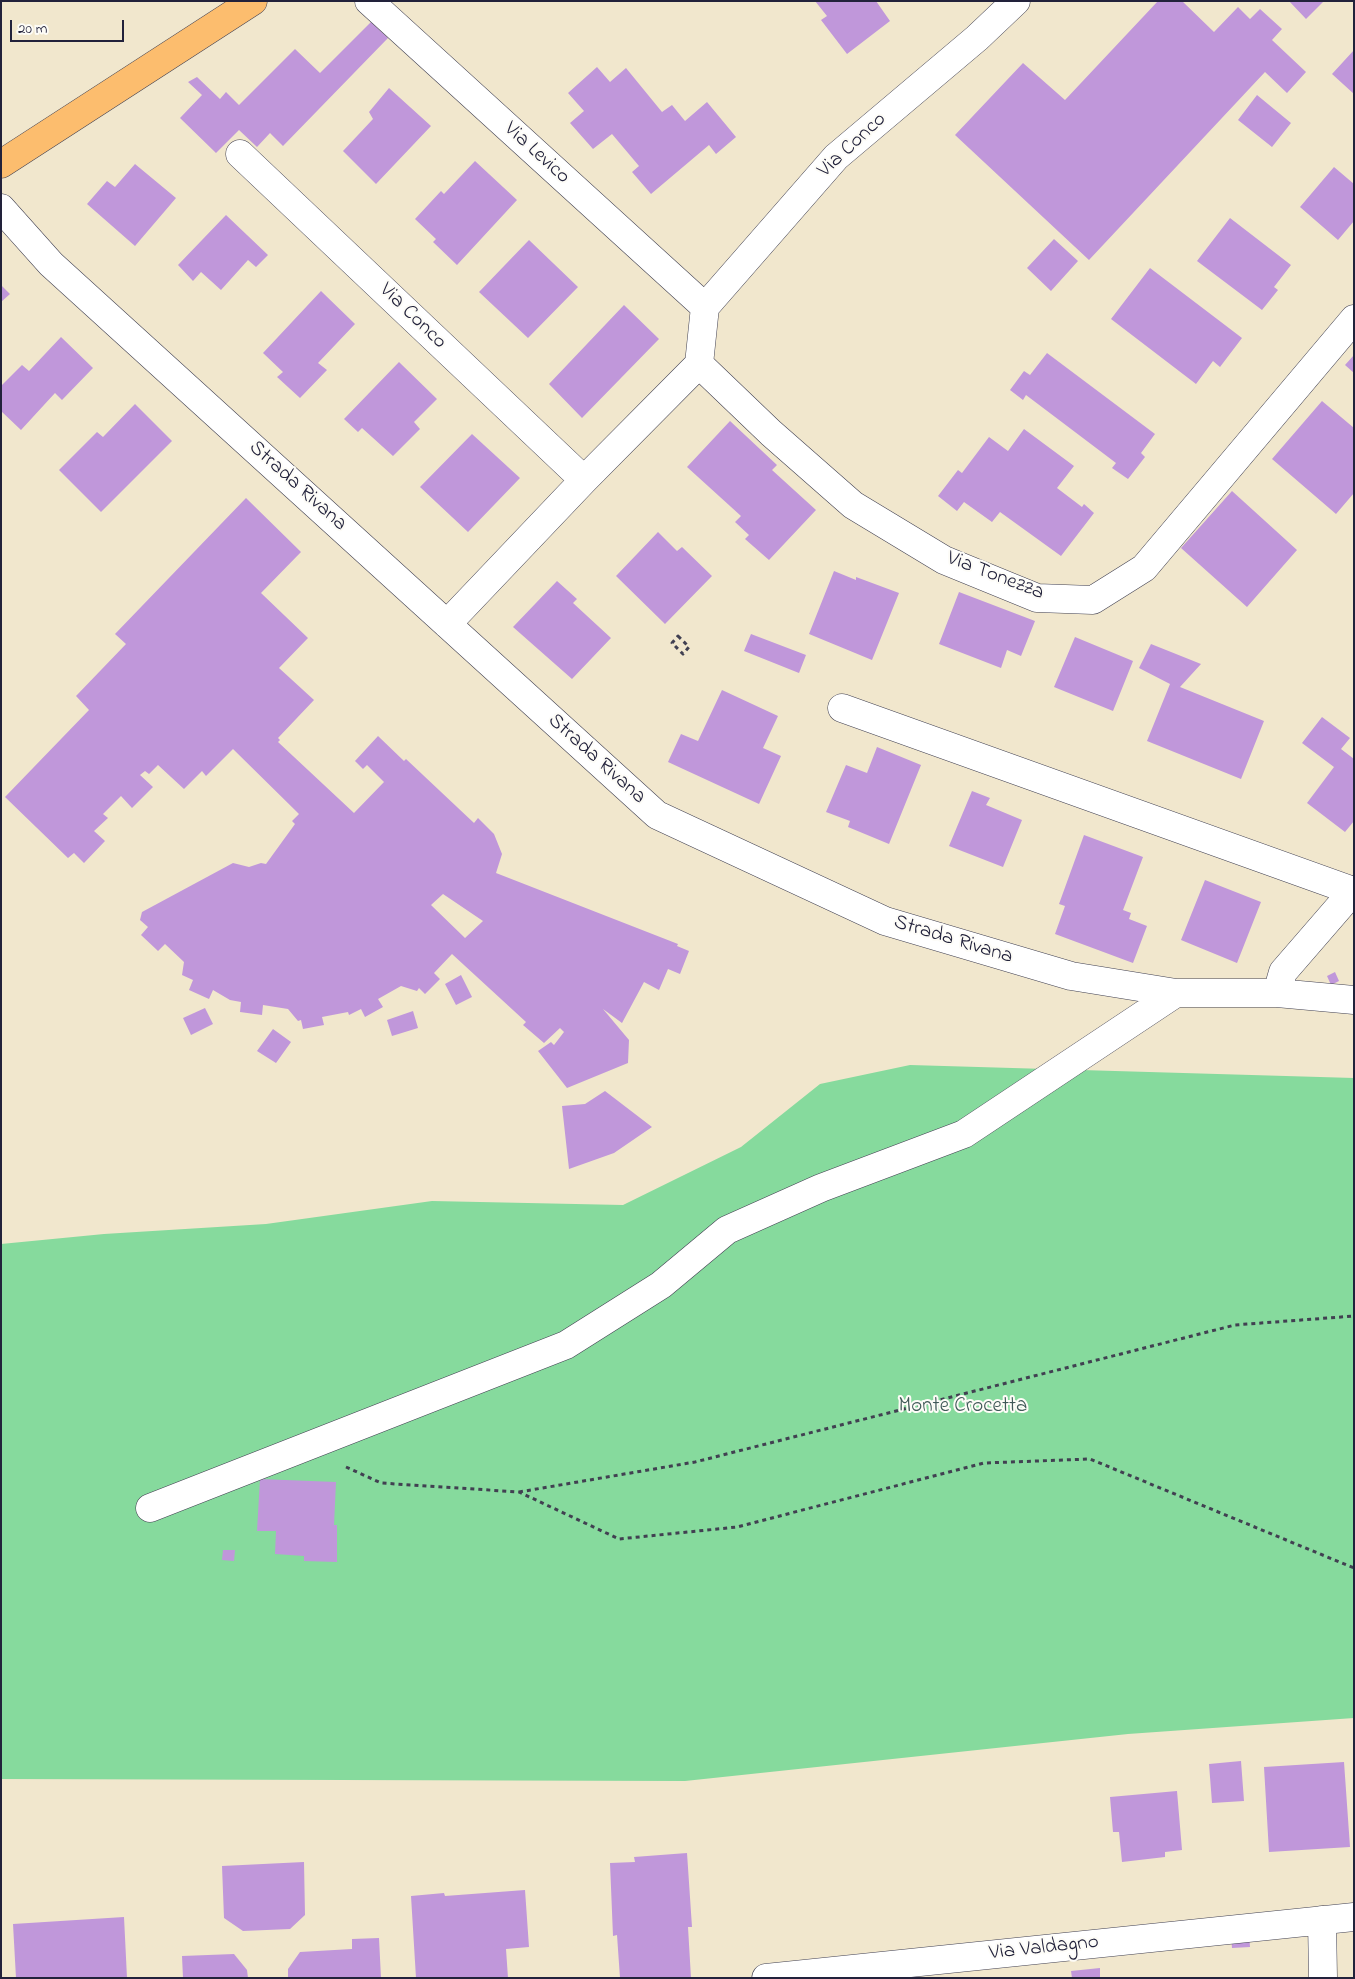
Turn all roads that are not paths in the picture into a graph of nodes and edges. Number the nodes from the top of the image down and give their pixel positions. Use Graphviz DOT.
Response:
graph roads {
  1 [pos="253,1"];
  2 [pos="369,1"];
  3 [pos="1016,1"];
  4 [pos="240,154"];
  5 [pos="1,164"];
  6 [pos="1,208"];
  7 [pos="705,307"];
  8 [pos="1354,319"];
  9 [pos="699,364"];
  10 [pos="584,480"];
  11 [pos="447,624"];
  12 [pos="842,708"];
  13 [pos="1353,891"];
  14 [pos="1176,993"];
  15 [pos="1277,993"];
  16 [pos="1354,1000"];
  17 [pos="150,1508"];
  18 [pos="1354,1917"];
  19 [pos="1322,1920"];
  20 [pos="766,1978"];
  21 [pos="1323,1978"];
  1 -- 5 [label="main road"];
  2 -- 7 [label="street, Via Levico"];
  3 -- 7 [label="street, Via Conco"];
  4 -- 10 [label="street, Via Conco"];
  6 -- 11 [label="street, Strada Rivana"];
  7 -- 9 [label="street"];
  8 -- 9 [label="street, Via Tonezza"];
  9 -- 10 [label="street"];
  10 -- 11 [label="street"];
  11 -- 14 [label="street, Strada Rivana"];
  12 -- 13 [label="street"];
  13 -- 15 [label="street"];
  14 -- 15 [label="street, Strada Rivana"];
  14 -- 17 [label="street"];
  15 -- 16 [label="street, Strada Rivana"];
  18 -- 19 [label="street, Via Valdagno"];
  19 -- 20 [label="street, Via Valdagno"];
  19 -- 21 [label="street"];
}
